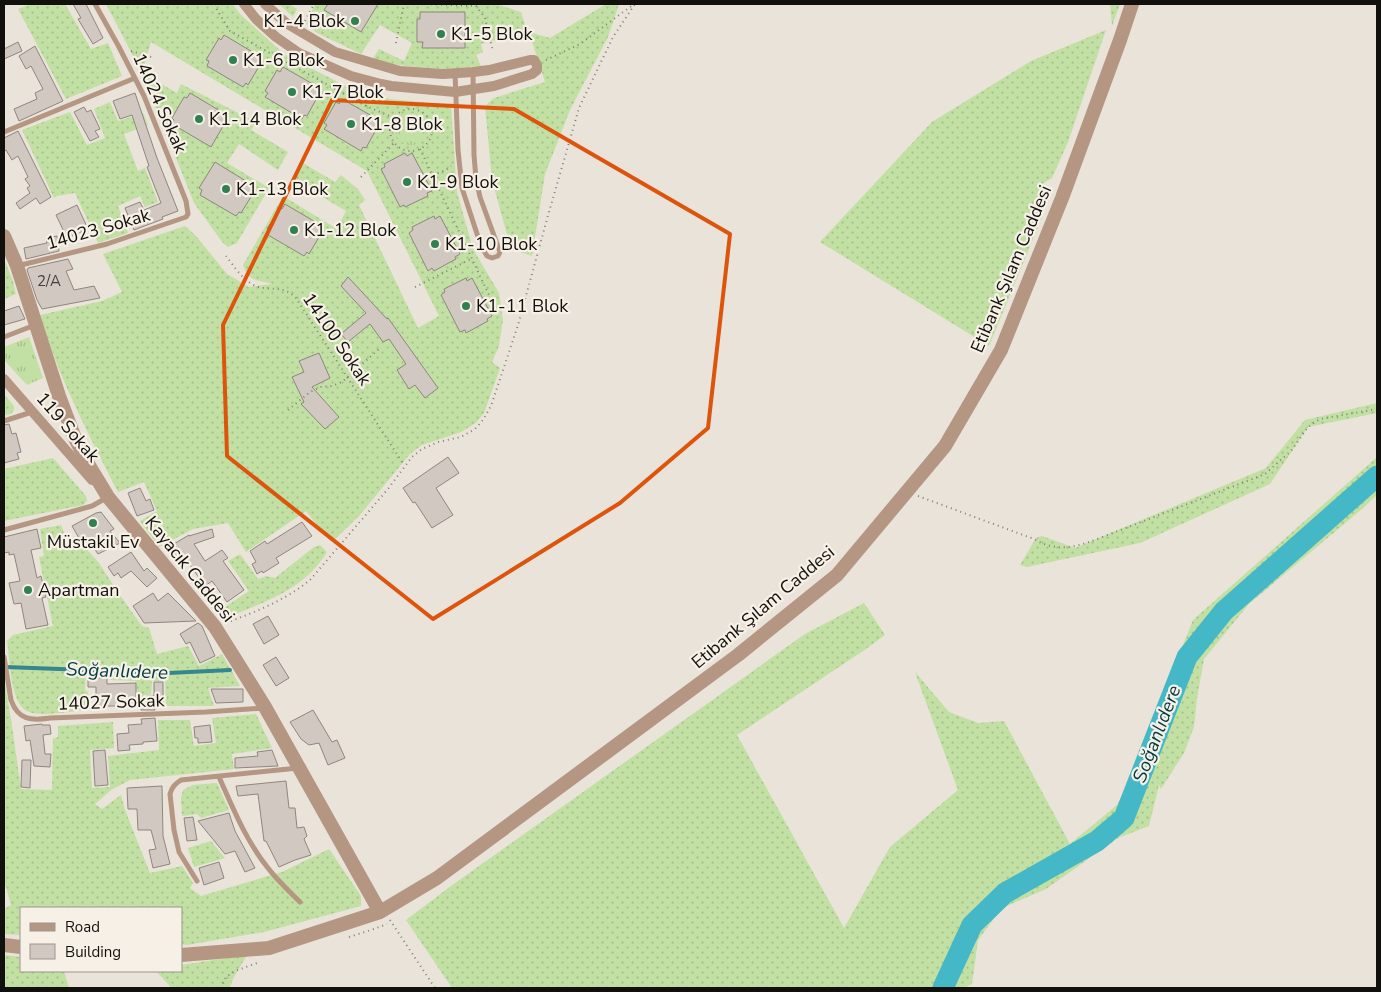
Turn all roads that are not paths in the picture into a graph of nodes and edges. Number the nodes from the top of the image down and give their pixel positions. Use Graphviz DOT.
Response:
graph roads {
  1 [pos="95,4"];
  2 [pos="244,4"];
  3 [pos="265,4"];
  4 [pos="1132,4"];
  5 [pos="473,72"];
  6 [pos="454,73"];
  7 [pos="135,78"];
  8 [pos="473,89"];
  9 [pos="455,92"];
  10 [pos="4,132"];
  11 [pos="186,217"];
  12 [pos="4,236"];
  13 [pos="16,266"];
  14 [pos="35,325"];
  15 [pos="4,337"];
  16 [pos="4,379"];
  17 [pos="32,412"];
  18 [pos="4,421"];
  19 [pos="108,497"];
  20 [pos="4,530"];
  21 [pos="4,657"];
  22 [pos="265,708"];
  23 [pos="300,768"];
  24 [pos="220,777"];
  25 [pos="197,881"];
  26 [pos="300,902"];
  27 [pos="380,912"];
  28 [pos="4,945"];
  29 [pos="20,947"];
  30 [pos="182,955"];
  1 -- 7 [label="lane, 14024 Sokak"];
  2 -- 9 [label="street"];
  3 -- 6 [label="street"];
  4 -- 27 [label="street, Etibank Şılam Caddesi"];
  5 -- 6 [label="street"];
  5 -- 8 [label="lane"];
  5 -- 8 [label="street"];
  6 -- 9 [label="lane"];
  7 -- 10 [label="lane"];
  7 -- 11 [label="lane, 14024 Sokak"];
  8 -- 9 [label="street"];
  8 -- 9 [label="lane"];
  11 -- 13 [label="lane, 14023 Sokak"];
  12 -- 13 [label="street, Kayacık Caddesi"];
  13 -- 14 [label="street, Kayacık Caddesi"];
  14 -- 15 [label="lane"];
  14 -- 19 [label="street, Kayacık Caddesi"];
  16 -- 17 [label="street, 119 Sokak"];
  17 -- 18 [label="lane"];
  17 -- 19 [label="street, 119 Sokak"];
  19 -- 20 [label="lane"];
  19 -- 22 [label="street, Kayacık Caddesi"];
  21 -- 22 [label="lane, 14027 Sokak"];
  22 -- 23 [label="street, Kayacık Caddesi"];
  23 -- 24 [label="lane"];
  23 -- 27 [label="street, Kayacık Caddesi"];
  24 -- 25 [label="lane"];
  24 -- 26 [label="lane"];
  27 -- 30 [label="street, Etibank Şılam Caddesi"];
  28 -- 29 [label="street"];
}
